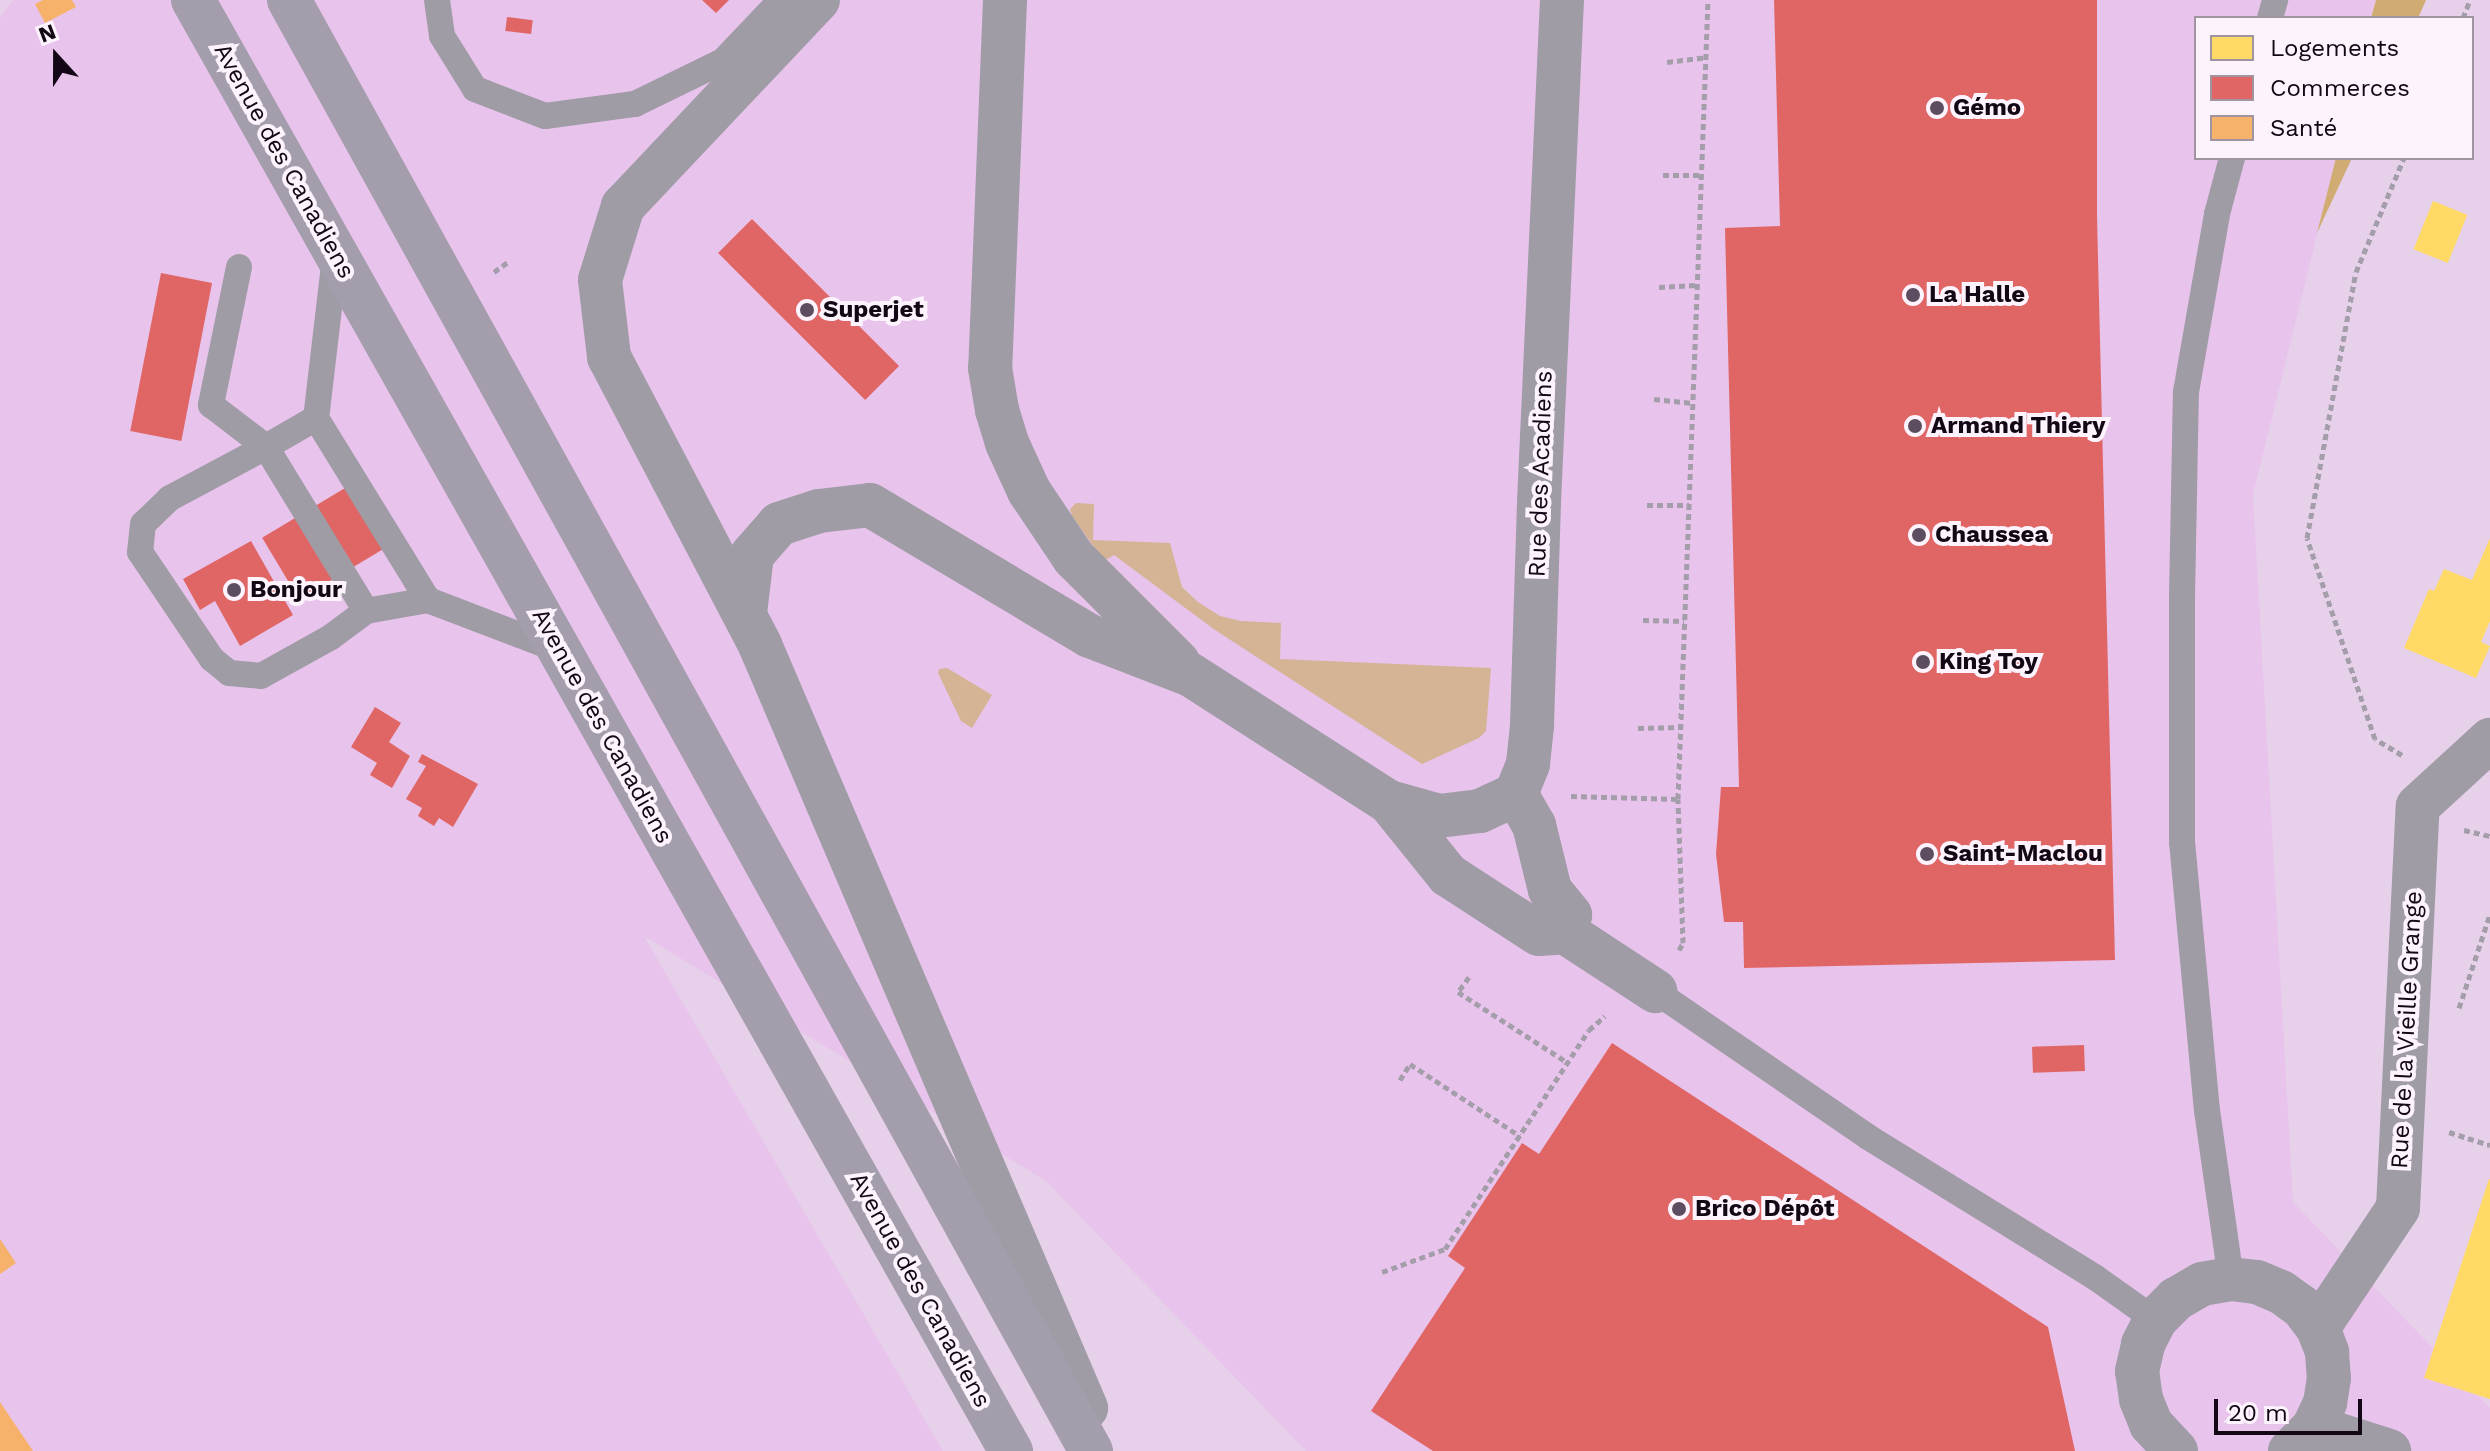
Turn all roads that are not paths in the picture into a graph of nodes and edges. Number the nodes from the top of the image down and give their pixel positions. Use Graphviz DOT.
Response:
graph roads {
  1 [pos="193,0"];
  2 [pos="289,0"];
  3 [pos="437,0"];
  4 [pos="781,0"];
  5 [pos="818,0"];
  6 [pos="1005,0"];
  7 [pos="1562,0"];
  8 [pos="2231,160"];
  9 [pos="336,254"];
  10 [pos="239,267"];
  11 [pos="316,418"];
  12 [pos="266,447"];
  13 [pos="428,600"];
  14 [pos="366,611"];
  15 [pos="745,613"];
  16 [pos="559,650"];
  17 [pos="1191,675"];
  18 [pos="2490,740"];
  19 [pos="1516,794"];
  20 [pos="1389,802"];
  21 [pos="1565,932"];
  22 [pos="1665,973"];
  23 [pos="2231,1279"];
  24 [pos="2155,1320"];
  25 [pos="2318,1328"];
  26 [pos="2302,1439"];
  27 [pos="1011,1451"];
  28 [pos="1091,1451"];
  29 [pos="1104,1451"];
  30 [pos="2176,1451"];
  31 [pos="2389,1451"];
  1 -- 9 [label="main road, Avenue des Canadiens"];
  2 -- 28 [label="main road"];
  3 -- 4 [label="lane"];
  5 -- 15 [label="street"];
  6 -- 17 [label="street"];
  7 -- 19 [label="street, Rue des Acadiens"];
  8 -- 23 [label="lane"];
  9 -- 11 [label="lane"];
  9 -- 16 [label="main road, Avenue des Canadiens"];
  10 -- 12 [label="lane"];
  11 -- 12 [label="lane"];
  11 -- 13 [label="lane"];
  12 -- 14 [label="lane"];
  12 -- 14 [label="lane"];
  13 -- 14 [label="lane"];
  13 -- 16 [label="lane"];
  15 -- 17 [label="street"];
  15 -- 29 [label="street"];
  16 -- 27 [label="main road, Avenue des Canadiens"];
  17 -- 20 [label="street"];
  18 -- 25 [label="street, Rue de la Vieille Grange"];
  19 -- 20 [label="street"];
  19 -- 21 [label="street"];
  20 -- 21 [label="street"];
  21 -- 22 [label="street"];
  22 -- 24 [label="lane"];
  23 -- 24 [label="street"];
  23 -- 25 [label="street"];
  24 -- 30 [label="street"];
  25 -- 26 [label="street"];
  26 -- 31 [label="street"];
}
